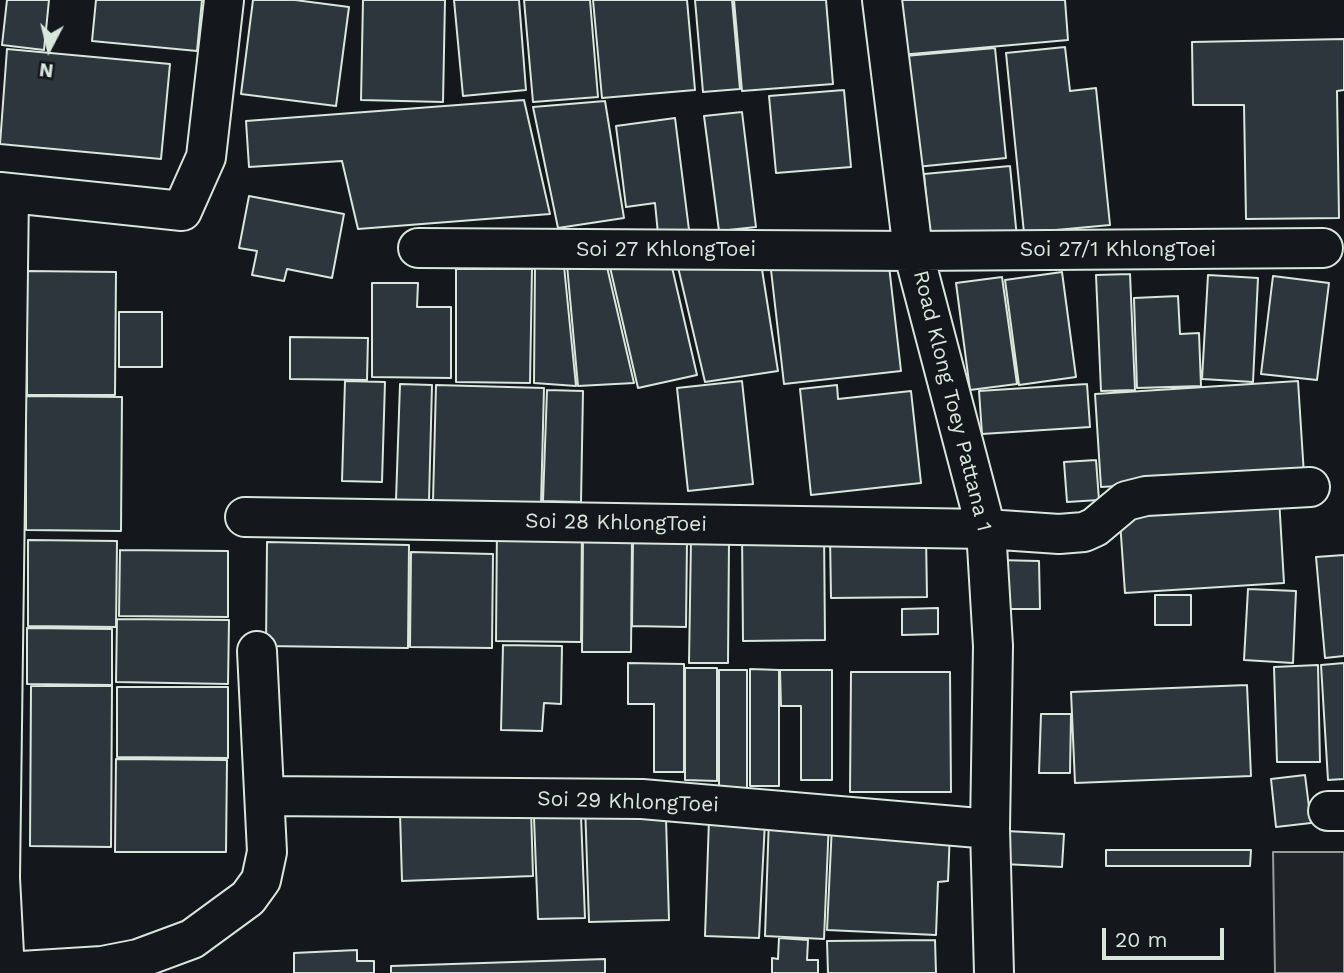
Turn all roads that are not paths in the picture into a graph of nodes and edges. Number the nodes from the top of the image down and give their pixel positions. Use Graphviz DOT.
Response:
graph roads {
  1 [pos="224,0"];
  2 [pos="882,0"];
  3 [pos="4,192"];
  4 [pos="418,248"];
  5 [pos="1323,248"];
  6 [pos="914,251"];
  7 [pos="1310,487"];
  8 [pos="245,517"];
  9 [pos="986,529"];
  10 [pos="257,651"];
  11 [pos="265,796"];
  12 [pos="990,829"];
  13 [pos="0,878"];
  14 [pos="5,972"];
  15 [pos="994,973"];
  1 -- 3 [label="street"];
  2 -- 6 [label="street, Road Klong Toey Pattana 1"];
  3 -- 13 [label="street"];
  4 -- 6 [label="street, Soi 27 KhlongToei"];
  5 -- 6 [label="street, Soi 27/1 KhlongToei"];
  6 -- 9 [label="street, Road Klong Toey Pattana 1"];
  7 -- 9 [label="street, Soi 28 KhlongToei"];
  8 -- 9 [label="street, Soi 28 KhlongToei"];
  9 -- 12 [label="street, Road Klong Toey Pattana 1"];
  10 -- 11 [label="street"];
  11 -- 12 [label="street, Soi 29 KhlongToei"];
  11 -- 14 [label="street"];
  12 -- 15 [label="street, Road Klong Toey Pattana 1"];
  13 -- 14 [label="street"];
}
